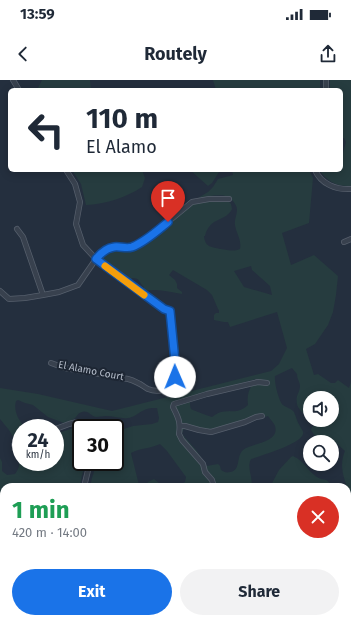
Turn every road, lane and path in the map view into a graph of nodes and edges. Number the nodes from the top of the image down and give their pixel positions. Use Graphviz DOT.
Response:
graph roads {
  1 [pos="67,172"];
  2 [pos="316,172"];
  3 [pos="351,189"];
  4 [pos="229,199"];
  5 [pos="17,229"];
  6 [pos="351,239"];
  7 [pos="344,242"];
  8 [pos="96,259"];
  9 [pos="0,291"];
  10 [pos="43,295"];
  11 [pos="51,363"];
  12 [pos="267,383"];
  13 [pos="262,416"];
  14 [pos="180,426"];
  15 [pos="88,471"];
  16 [pos="85,483"];
  17 [pos="213,483"];
  1 -- 8 [label="street"];
  2 -- 3 [label="street"];
  4 -- 8 [label="street"];
  5 -- 10 [label="street"];
  6 -- 7 [label="street"];
  8 -- 10 [label="street"];
  8 -- 11 [label="street, El Alamo Court"];
  9 -- 10 [label="street"];
  12 -- 14 [label="street"];
  13 -- 14 [label="street"];
  14 -- 17 [label="street"];
  15 -- 16 [label="street"];
}
